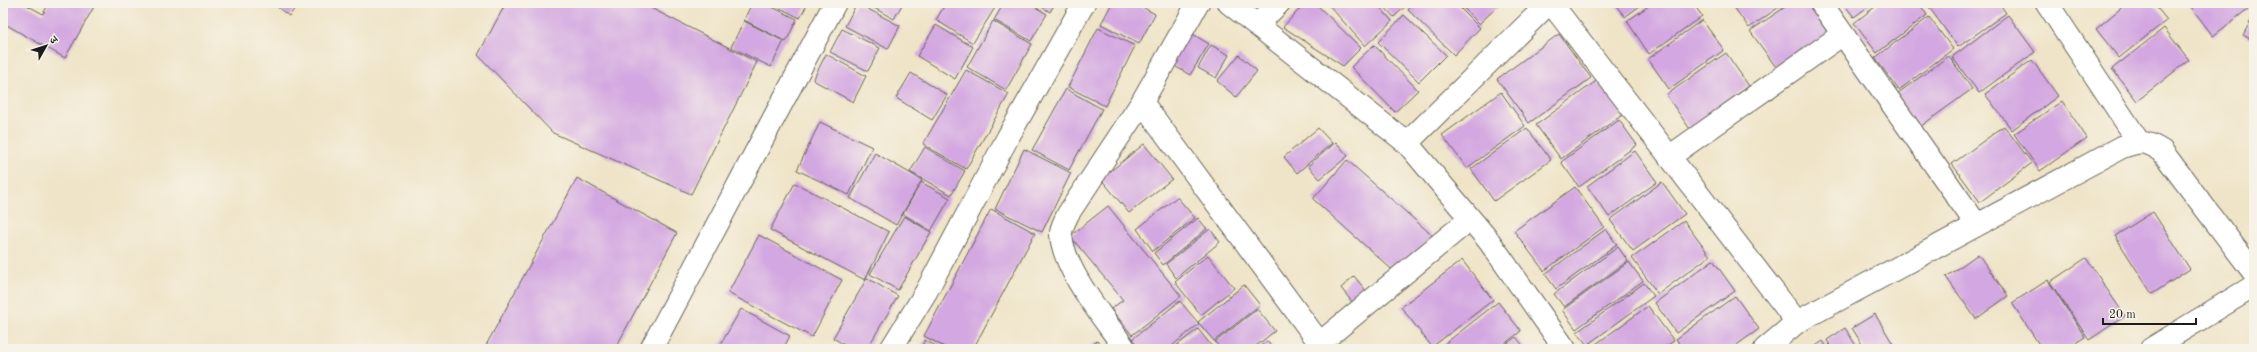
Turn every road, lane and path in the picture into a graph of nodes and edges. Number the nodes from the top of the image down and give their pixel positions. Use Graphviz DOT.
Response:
graph roads {
  1 [pos="835,3"];
  2 [pos="1084,3"];
  3 [pos="1198,3"];
  4 [pos="1229,3"];
  5 [pos="1279,3"];
  6 [pos="1550,3"];
  7 [pos="1821,3"];
  8 [pos="2047,3"];
  9 [pos="1257,25"];
  10 [pos="1843,34"];
  11 [pos="1142,102"];
  12 [pos="2139,142"];
  13 [pos="1407,143"];
  14 [pos="1669,156"];
  15 [pos="1470,220"];
  16 [pos="1977,226"];
  17 [pos="2254,273"];
  18 [pos="2254,286"];
  19 [pos="1798,322"];
  20 [pos="1322,346"];
  21 [pos="651,349"];
  22 [pos="891,349"];
  23 [pos="1125,349"];
  24 [pos="1565,349"];
  25 [pos="1765,349"];
  26 [pos="2151,349"];
  1 -- 21 [label="street"];
  2 -- 22 [label="street"];
  3 -- 11 [label="street"];
  4 -- 9 [label="street"];
  5 -- 9 [label="street"];
  6 -- 13 [label="street"];
  6 -- 14 [label="street"];
  7 -- 10 [label="street"];
  8 -- 12 [label="street"];
  9 -- 13 [label="street"];
  10 -- 14 [label="street"];
  10 -- 16 [label="street"];
  11 -- 20 [label="street"];
  11 -- 23 [label="street"];
  12 -- 16 [label="street"];
  12 -- 17 [label="street"];
  13 -- 15 [label="street"];
  14 -- 19 [label="street"];
  15 -- 20 [label="street"];
  15 -- 24 [label="street"];
  16 -- 19 [label="street"];
  18 -- 26 [label="street"];
  19 -- 25 [label="street"];
}
